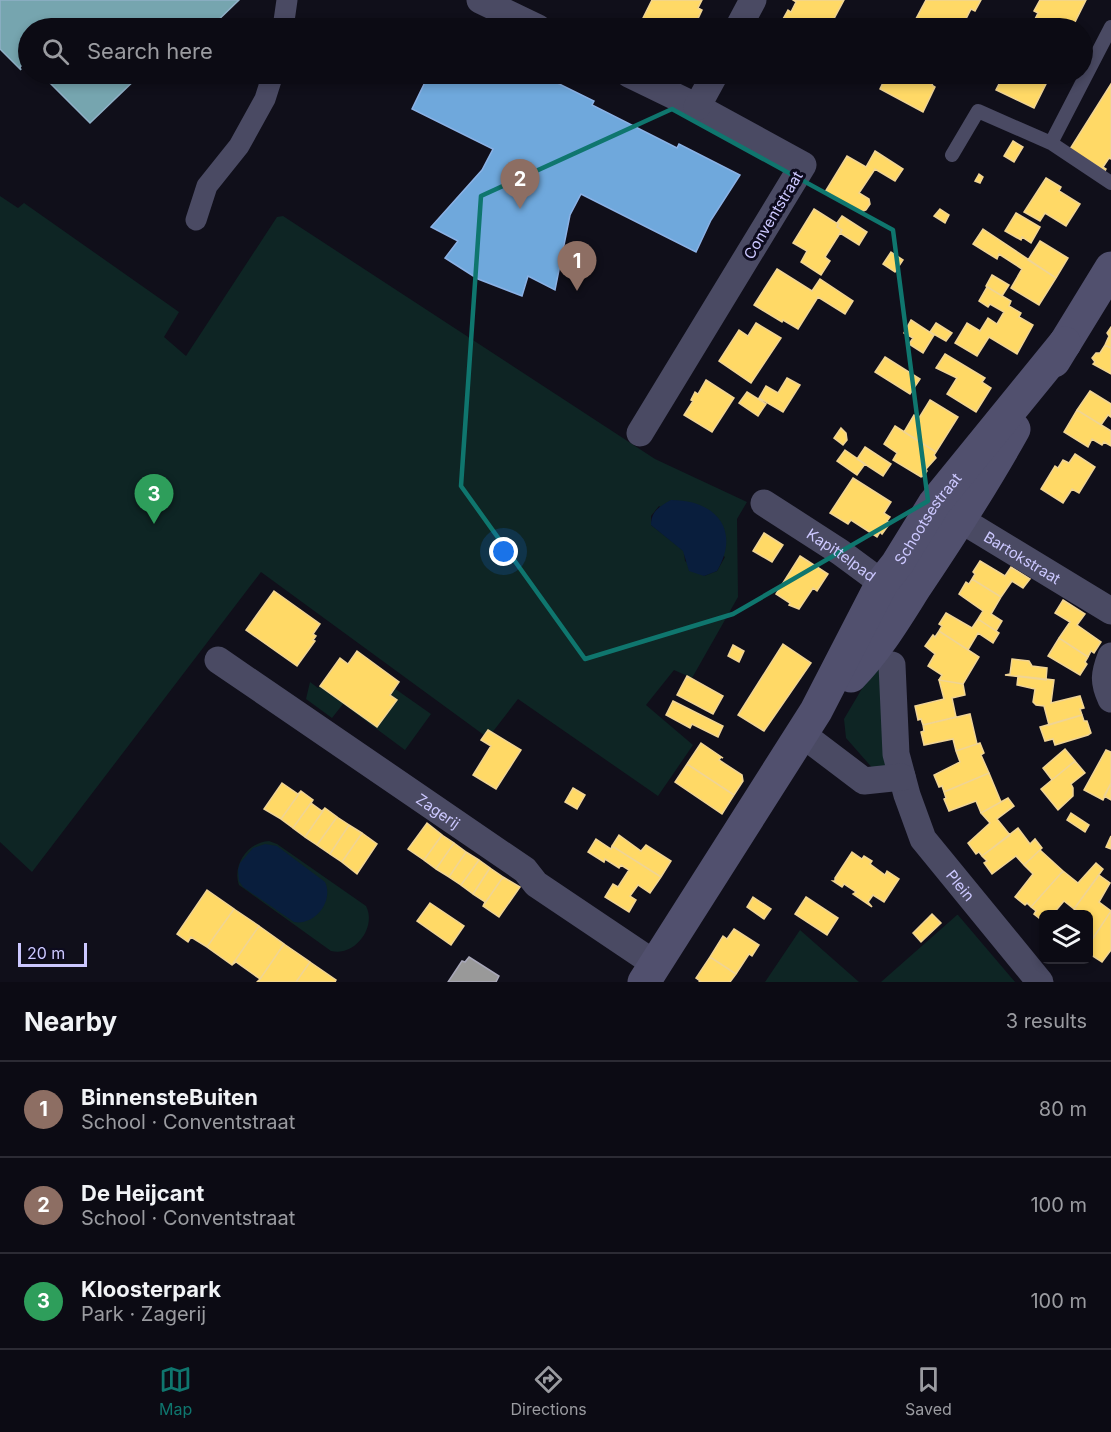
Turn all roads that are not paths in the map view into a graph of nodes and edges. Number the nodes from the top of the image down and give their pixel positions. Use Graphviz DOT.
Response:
graph roads {
  1 [pos="287,0"];
  2 [pos="480,0"];
  3 [pos="753,0"];
  4 [pos="285,18"];
  5 [pos="517,18"];
  6 [pos="743,18"];
  7 [pos="1111,27"];
  8 [pos="1093,62"];
  9 [pos="270,84"];
  10 [pos="650,84"];
  11 [pos="710,84"];
  12 [pos="1082,84"];
  13 [pos="698,107"];
  14 [pos="1051,143"];
  15 [pos="952,155"];
  16 [pos="1111,183"];
  17 [pos="196,220"];
  18 [pos="1111,268"];
  19 [pos="640,433"];
  20 [pos="764,503"];
  21 [pos="947,512"];
  22 [pos="882,583"];
  23 [pos="1111,611"];
  24 [pos="890,627"];
  25 [pos="1111,656"];
  26 [pos="218,660"];
  27 [pos="892,665"];
  28 [pos="1111,699"];
  29 [pos="809,722"];
  30 [pos="902,777"];
  31 [pos="649,973"];
  32 [pos="1040,982"];
  1 -- 4 [label="street"];
  2 -- 5 [label="street"];
  3 -- 6 [label="street"];
  7 -- 8 [label="lane"];
  9 -- 17 [label="street"];
  10 -- 13 [label="street, Conventstraat"];
  11 -- 13 [label="street"];
  12 -- 14 [label="lane"];
  13 -- 19 [label="street, Conventstraat"];
  14 -- 15 [label="lane"];
  14 -- 16 [label="lane"];
  18 -- 21 [label="main road, Schootsestraat"];
  20 -- 22 [label="street, Kapittelpad"];
  21 -- 22 [label="main road, Schootsestraat"];
  21 -- 23 [label="street, Bartokstraat"];
  21 -- 24 [label="main road, Schootsestraat"];
  22 -- 24 [label="street, Kapittelpad"];
  22 -- 29 [label="main road, Schootsestraat"];
  24 -- 29 [label="main road, Schootsestraat"];
  25 -- 28 [label="street"];
  26 -- 31 [label="street, Zagerij"];
  27 -- 30 [label="street, Plein"];
  29 -- 30 [label="street"];
  29 -- 31 [label="main road, Schootsestraat"];
  30 -- 32 [label="street, Plein"];
}
